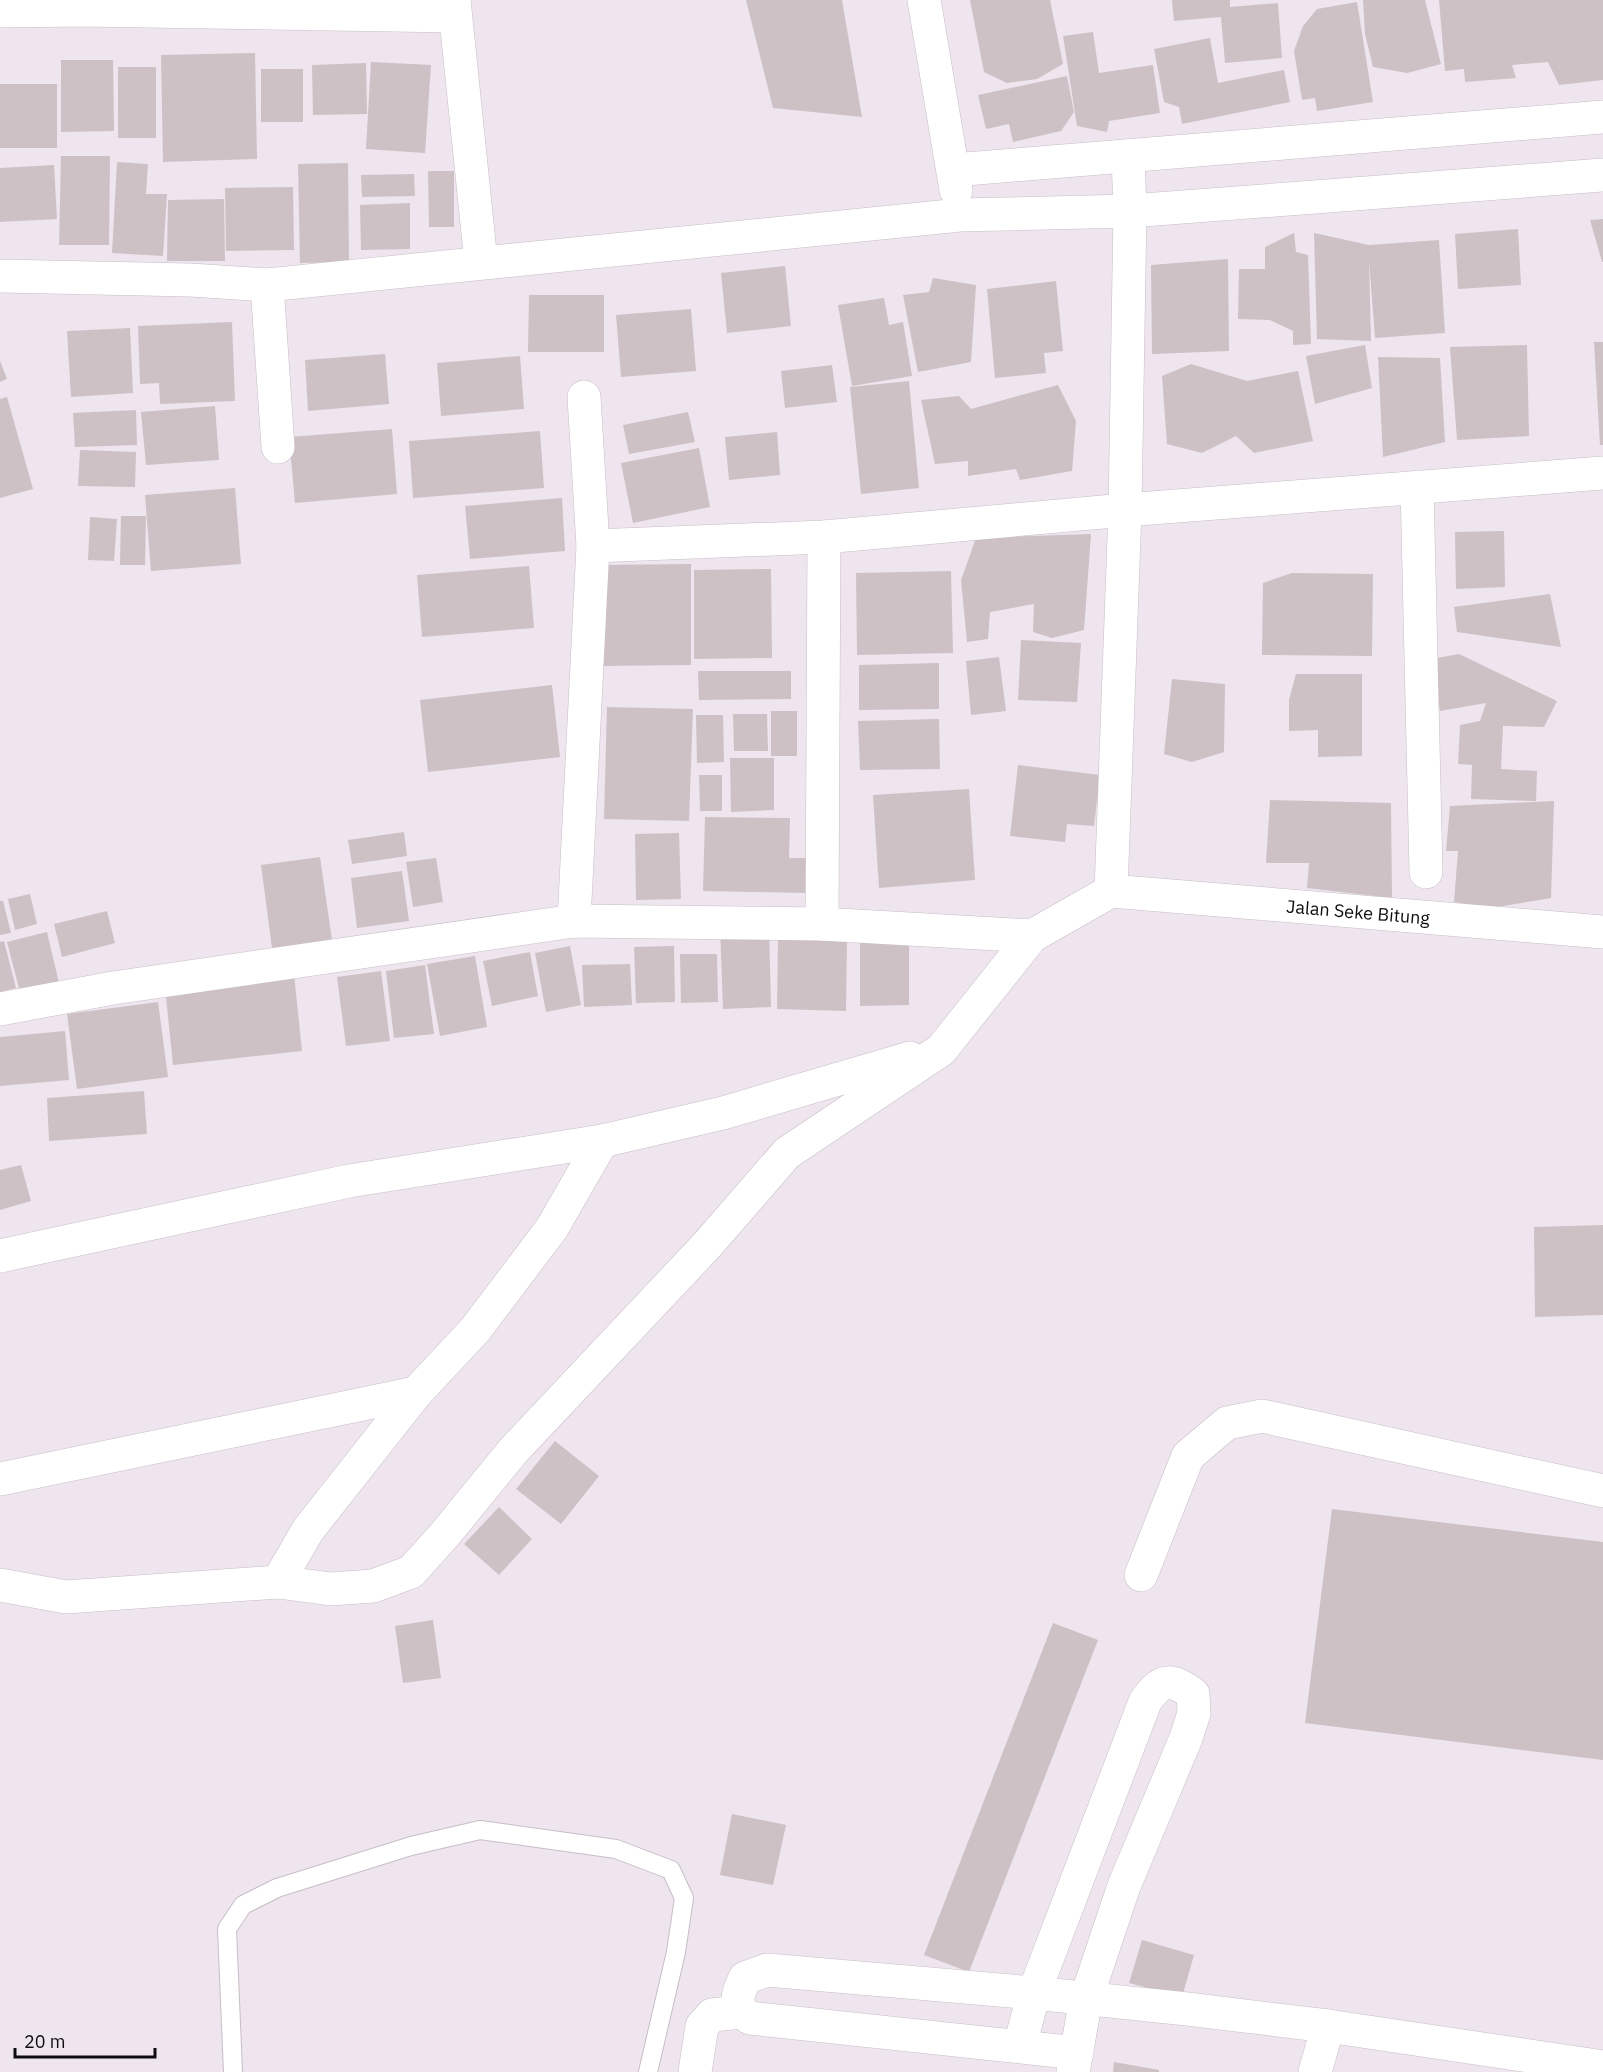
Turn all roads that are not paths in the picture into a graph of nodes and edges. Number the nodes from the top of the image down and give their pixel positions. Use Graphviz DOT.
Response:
graph roads {
  1 [pos="924,0"];
  2 [pos="454,8"];
  3 [pos="0,11"];
  4 [pos="1603,117"];
  5 [pos="1128,156"];
  6 [pos="953,170"];
  7 [pos="1603,175"];
  8 [pos="1130,210"];
  9 [pos="960,215"];
  10 [pos="481,262"];
  11 [pos="0,276"];
  12 [pos="267,285"];
  13 [pos="584,397"];
  14 [pos="278,447"];
  15 [pos="1603,473"];
  16 [pos="1417,487"];
  17 [pos="1125,510"];
  18 [pos="824,537"];
  19 [pos="593,546"];
  20 [pos="1426,872"];
  21 [pos="1111,891"];
  22 [pos="574,921"];
  23 [pos="822,924"];
  24 [pos="1603,932"];
  25 [pos="1032,936"];
  26 [pos="0,1009"];
  27 [pos="941,1050"];
  28 [pos="602,1141"];
  29 [pos="0,1256"];
  30 [pos="416,1393"];
  31 [pos="0,1479"];
  32 [pos="1603,1491"];
  33 [pos="1141,1575"];
  34 [pos="278,1582"];
  35 [pos="0,1585"];
  36 [pos="1034,1993"];
  37 [pos="1086,1999"];
  38 [pos="742,2012"];
  39 [pos="1328,2025"];
  40 [pos="1020,2045"];
  41 [pos="1075,2062"];
  42 [pos="1603,2067"];
  43 [pos="233,2072"];
  44 [pos="648,2072"];
  45 [pos="695,2072"];
  46 [pos="1315,2072"];
  1 -- 6 [label="street"];
  2 -- 3 [label="street"];
  2 -- 10 [label="street"];
  4 -- 5 [label="street"];
  5 -- 6 [label="street"];
  5 -- 8 [label="street"];
  6 -- 9 [label="street"];
  7 -- 8 [label="street"];
  8 -- 9 [label="street"];
  8 -- 17 [label="street"];
  9 -- 10 [label="street"];
  10 -- 12 [label="street"];
  11 -- 12 [label="street"];
  12 -- 14 [label="street"];
  13 -- 19 [label="street"];
  15 -- 16 [label="street"];
  16 -- 17 [label="street"];
  16 -- 20 [label="street"];
  17 -- 18 [label="street"];
  17 -- 21 [label="street"];
  18 -- 19 [label="street"];
  18 -- 23 [label="street"];
  19 -- 22 [label="street"];
  21 -- 24 [label="street, Jalan Seke Bitung"];
  21 -- 25 [label="street"];
  22 -- 23 [label="street"];
  22 -- 26 [label="street"];
  23 -- 25 [label="street"];
  25 -- 27 [label="street"];
  27 -- 28 [label="street"];
  27 -- 34 [label="street"];
  28 -- 29 [label="street"];
  28 -- 30 [label="street"];
  30 -- 31 [label="street"];
  30 -- 34 [label="street"];
  32 -- 33 [label="street"];
  34 -- 35 [label="street"];
  36 -- 37 [label="street"];
  36 -- 37 [label="street"];
  36 -- 38 [label="street"];
  36 -- 40 [label="street"];
  37 -- 39 [label="street"];
  37 -- 41 [label="street"];
  38 -- 40 [label="street"];
  38 -- 45 [label="street"];
  39 -- 42 [label="street"];
  39 -- 46 [label="street"];
  40 -- 41 [label="street"];
  43 -- 44 [label="lane"];
}
